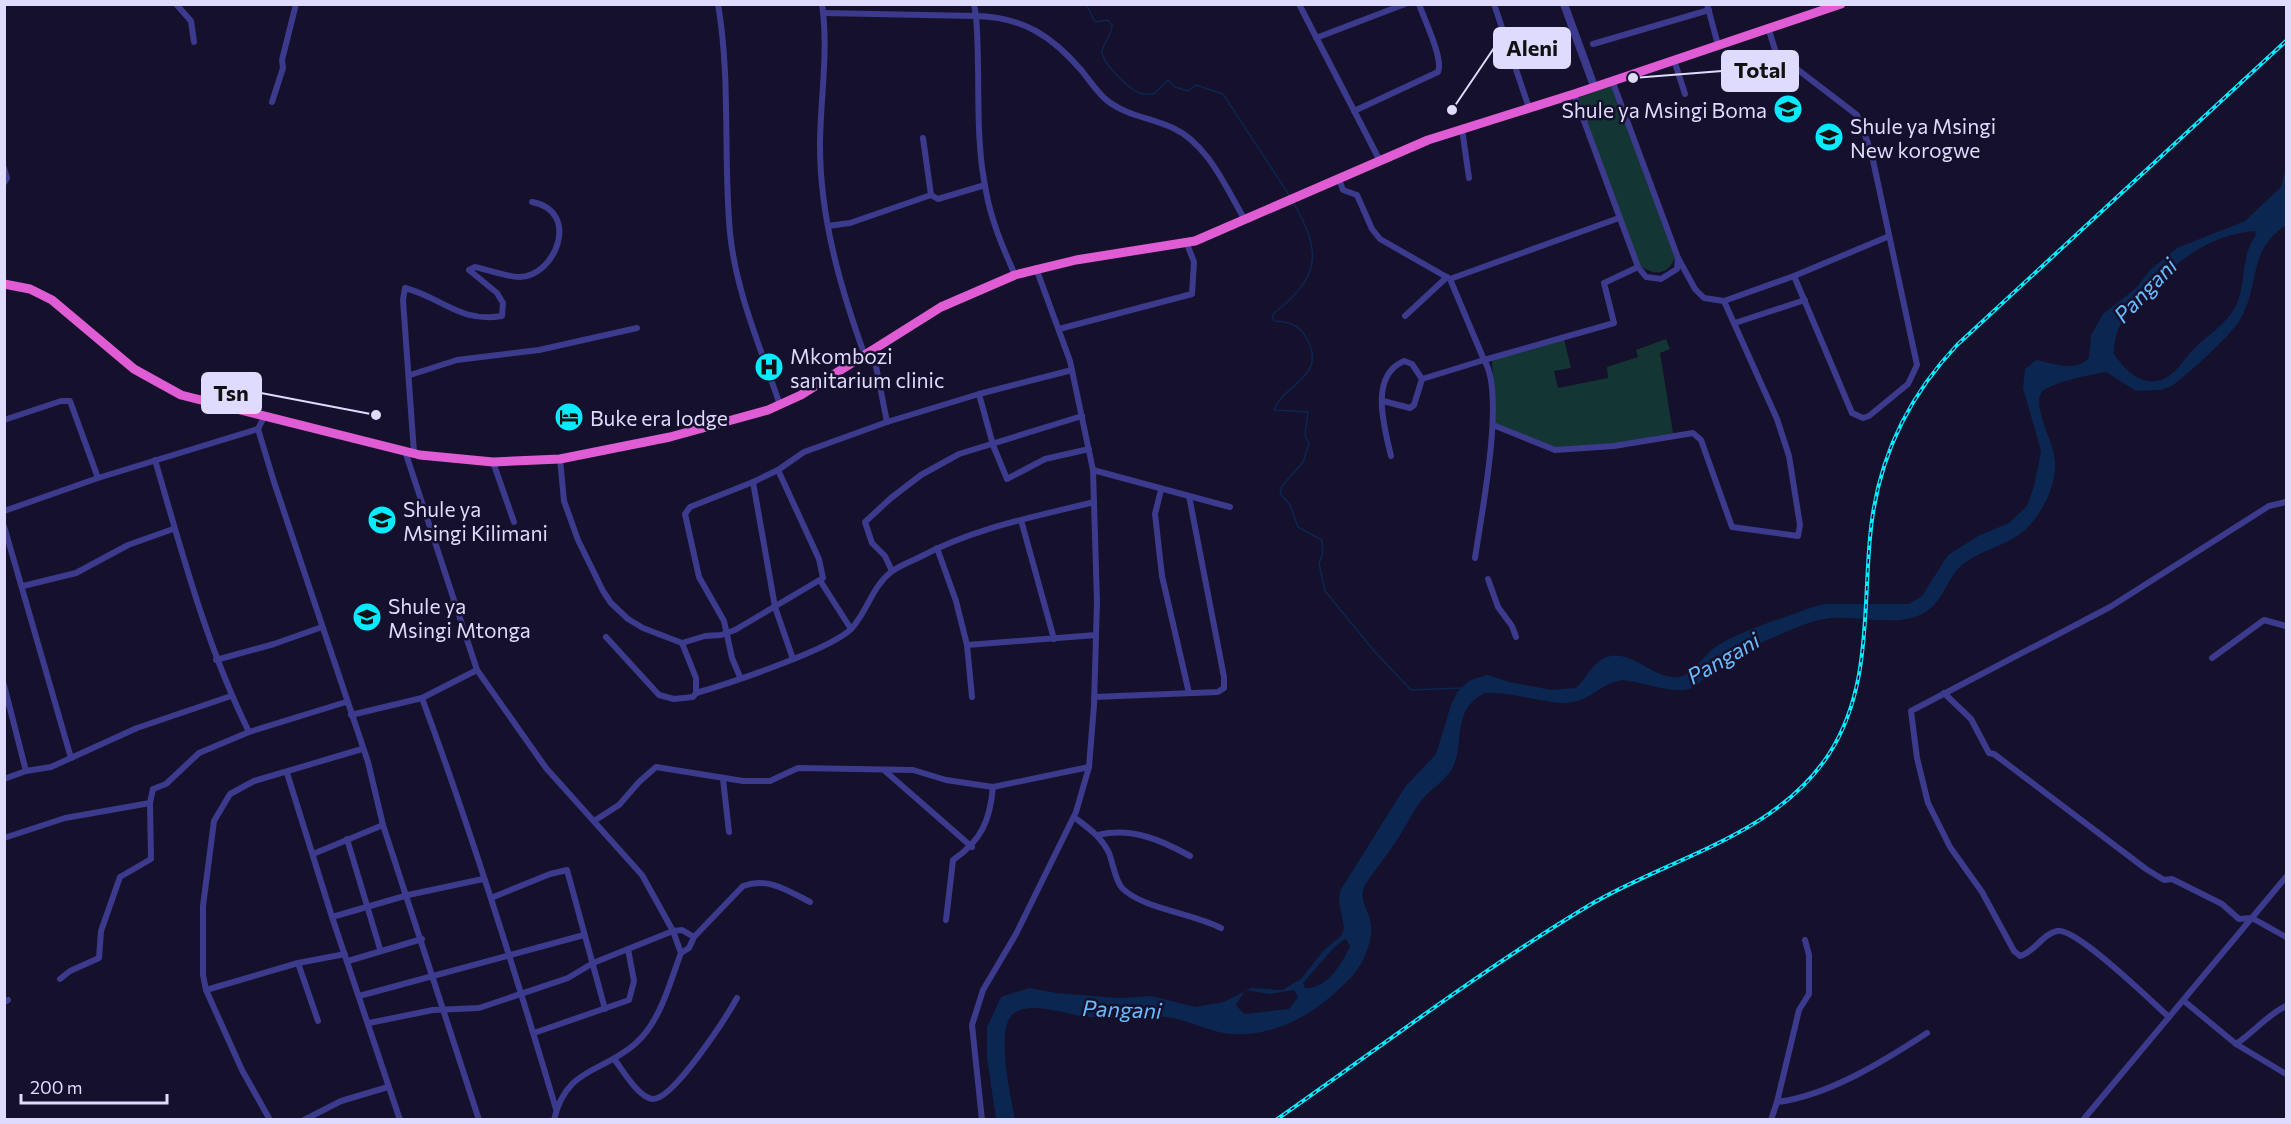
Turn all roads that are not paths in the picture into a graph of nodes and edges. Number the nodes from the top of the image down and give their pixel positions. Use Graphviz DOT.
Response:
graph roads {
  1 [pos="176,4"];
  2 [pos="296,4"];
  3 [pos="718,4"];
  4 [pos="822,4"];
  5 [pos="974,4"];
  6 [pos="1299,4"];
  7 [pos="1405,4"];
  8 [pos="1419,4"];
  9 [pos="1494,4"];
  10 [pos="1564,4"];
  11 [pos="1840,4"];
  12 [pos="1708,7"];
  13 [pos="823,13"];
  14 [pos="976,16"];
  15 [pos="1768,27"];
  16 [pos="1316,38"];
  17 [pos="194,42"];
  18 [pos="1593,44"];
  19 [pos="1718,45"];
  20 [pos="1674,60"];
  21 [pos="1612,80"];
  22 [pos="1594,86"];
  23 [pos="1574,94"];
  24 [pos="1685,94"];
  25 [pos="272,102"];
  26 [pos="1529,108"];
  27 [pos="1353,111"];
  28 [pos="1461,129"];
  29 [pos="923,138"];
  30 [pos="1380,161"];
  31 [pos="4,168"];
  32 [pos="1339,178"];
  33 [pos="1469,178"];
  34 [pos="4,183"];
  35 [pos="985,185"];
  36 [pos="931,195"];
  37 [pos="532,202"];
  38 [pos="1619,218"];
  39 [pos="1245,220"];
  40 [pos="828,226"];
  41 [pos="1887,237"];
  42 [pos="1187,244"];
  43 [pos="1678,258"];
  44 [pos="1638,267"];
  45 [pos="1036,268"];
  46 [pos="1015,274"];
  47 [pos="1794,276"];
  48 [pos="1449,278"];
  49 [pos="4,284"];
  50 [pos="1805,300"];
  51 [pos="1724,301"];
  52 [pos="1405,316"];
  53 [pos="1735,323"];
  54 [pos="637,328"];
  55 [pos="1059,329"];
  56 [pos="869,354"];
  57 [pos="1484,360"];
  58 [pos="1072,370"];
  59 [pos="410,375"];
  60 [pos="1422,379"];
  61 [pos="979,394"];
  62 [pos="1383,401"];
  63 [pos="780,405"];
  64 [pos="1082,416"];
  65 [pos="264,417"];
  66 [pos="4,420"];
  67 [pos="887,422"];
  68 [pos="1493,425"];
  69 [pos="258,429"];
  70 [pos="993,445"];
  71 [pos="1089,449"];
  72 [pos="409,452"];
  73 [pos="1391,456"];
  74 [pos="560,459"];
  75 [pos="155,460"];
  76 [pos="494,462"];
  77 [pos="778,470"];
  78 [pos="1093,470"];
  79 [pos="98,478"];
  80 [pos="753,482"];
  81 [pos="1161,490"];
  82 [pos="1189,496"];
  83 [pos="1094,502"];
  84 [pos="2286,502"];
  85 [pos="1230,507"];
  86 [pos="4,511"];
  87 [pos="1021,520"];
  88 [pos="514,522"];
  89 [pos="4,526"];
  90 [pos="173,530"];
  91 [pos="937,548"];
  92 [pos="1475,558"];
  93 [pos="892,571"];
  94 [pos="1488,579"];
  95 [pos="821,582"];
  96 [pos="24,586"];
  97 [pos="775,607"];
  98 [pos="2286,626"];
  99 [pos="322,627"];
  100 [pos="851,629"];
  101 [pos="727,633"];
  102 [pos="1096,635"];
  103 [pos="606,637"];
  104 [pos="1516,637"];
  105 [pos="1054,639"];
  106 [pos="682,643"];
  107 [pos="967,645"];
  108 [pos="2212,658"];
  109 [pos="793,659"];
  110 [pos="216,660"];
  111 [pos="477,670"];
  112 [pos="740,677"];
  113 [pos="4,685"];
  114 [pos="696,693"];
  115 [pos="1189,693"];
  116 [pos="1944,693"];
  117 [pos="231,696"];
  118 [pos="972,697"];
  119 [pos="1094,697"];
  120 [pos="422,698"];
  121 [pos="346,702"];
  122 [pos="351,715"];
  123 [pos="249,732"];
  124 [pos="362,749"];
  125 [pos="71,758"];
  126 [pos="1089,767"];
  127 [pos="26,771"];
  128 [pos="885,771"];
  129 [pos="287,773"];
  130 [pos="4,779"];
  131 [pos="723,779"];
  132 [pos="993,787"];
  133 [pos="150,803"];
  134 [pos="1074,817"];
  135 [pos="594,821"];
  136 [pos="383,825"];
  137 [pos="729,832"];
  138 [pos="1098,835"];
  139 [pos="4,838"];
  140 [pos="347,839"];
  141 [pos="972,847"];
  142 [pos="313,854"];
  143 [pos="1190,856"];
  144 [pos="2286,877"];
  145 [pos="483,879"];
  146 [pos="408,895"];
  147 [pos="491,898"];
  148 [pos="810,902"];
  149 [pos="369,906"];
  150 [pos="332,917"];
  151 [pos="2252,918"];
  152 [pos="946,920"];
  153 [pos="1221,928"];
  154 [pos="673,931"];
  155 [pos="584,935"];
  156 [pos="694,937"];
  157 [pos="2286,937"];
  158 [pos="422,939"];
  159 [pos="1806,940"];
  160 [pos="380,949"];
  161 [pos="628,949"];
  162 [pos="681,953"];
  163 [pos="509,954"];
  164 [pos="346,957"];
  165 [pos="298,963"];
  166 [pos="592,963"];
  167 [pos="433,975"];
  168 [pos="60,979"];
  169 [pos="206,990"];
  170 [pos="523,994"];
  171 [pos="360,996"];
  172 [pos="738,998"];
  173 [pos="2184,1001"];
  174 [pos="2286,1006"];
  175 [pos="444,1009"];
  176 [pos="605,1009"];
  177 [pos="2169,1017"];
  178 [pos="318,1021"];
  179 [pos="369,1023"];
  180 [pos="534,1033"];
  181 [pos="1927,1033"];
  182 [pos="2236,1044"];
  183 [pos="614,1059"];
  184 [pos="2286,1074"];
  185 [pos="388,1087"];
  186 [pos="1777,1102"];
  187 [pos="556,1109"];
  188 [pos="270,1119"];
  189 [pos="304,1119"];
  190 [pos="400,1119"];
  191 [pos="479,1119"];
  192 [pos="554,1119"];
  193 [pos="982,1119"];
  194 [pos="1771,1119"];
  195 [pos="2083,1119"];
  1 -- 17 [label="street"];
  2 -- 25 [label="street"];
  3 -- 63 [label="street"];
  4 -- 13 [label="street"];
  5 -- 14 [label="street"];
  6 -- 16 [label="street"];
  7 -- 16 [label="street"];
  8 -- 27 [label="street"];
  9 -- 26 [label="street"];
  10 -- 22 [label="street"];
  11 -- 15 [label="highway"];
  12 -- 18 [label="street"];
  12 -- 19 [label="street"];
  13 -- 14 [label="street"];
  13 -- 40 [label="street"];
  14 -- 35 [label="street"];
  14 -- 39 [label="street"];
  15 -- 19 [label="highway"];
  15 -- 41 [label="street"];
  16 -- 27 [label="street"];
  19 -- 20 [label="highway"];
  20 -- 21 [label="highway"];
  20 -- 24 [label="street"];
  21 -- 22 [label="highway"];
  21 -- 43 [label="street"];
  22 -- 23 [label="highway"];
  23 -- 26 [label="highway"];
  23 -- 38 [label="street"];
  26 -- 28 [label="highway"];
  27 -- 30 [label="street"];
  28 -- 30 [label="highway"];
  28 -- 33 [label="street"];
  29 -- 36 [label="street"];
  30 -- 32 [label="highway"];
  31 -- 34 [label="street"];
  32 -- 39 [label="highway"];
  32 -- 48 [label="street"];
  35 -- 36 [label="street"];
  35 -- 46 [label="street"];
  36 -- 40 [label="street"];
  37 -- 59 [label="street"];
  38 -- 44 [label="street"];
  38 -- 48 [label="street"];
  39 -- 42 [label="highway"];
  40 -- 56 [label="street"];
  41 -- 47 [label="street"];
  41 -- 50 [label="street"];
  42 -- 45 [label="highway"];
  42 -- 55 [label="street"];
  43 -- 44 [label="street"];
  43 -- 51 [label="street"];
  44 -- 57 [label="street"];
  45 -- 46 [label="highway"];
  45 -- 55 [label="street"];
  46 -- 56 [label="highway"];
  47 -- 50 [label="street"];
  47 -- 51 [label="street"];
  48 -- 52 [label="street"];
  48 -- 57 [label="street"];
  49 -- 65 [label="highway"];
  50 -- 53 [label="street"];
  51 -- 53 [label="street"];
  53 -- 68 [label="street"];
  54 -- 59 [label="street"];
  55 -- 58 [label="street"];
  56 -- 63 [label="highway"];
  56 -- 67 [label="street"];
  57 -- 60 [label="street"];
  57 -- 68 [label="street"];
  58 -- 61 [label="street"];
  58 -- 64 [label="street"];
  59 -- 72 [label="street"];
  60 -- 62 [label="street"];
  60 -- 62 [label="street"];
  61 -- 67 [label="street"];
  61 -- 70 [label="street"];
  62 -- 73 [label="street"];
  63 -- 74 [label="highway"];
  64 -- 70 [label="street"];
  64 -- 71 [label="street"];
  65 -- 69 [label="street"];
  65 -- 72 [label="highway"];
  66 -- 79 [label="street"];
  67 -- 77 [label="street"];
  68 -- 92 [label="street"];
  69 -- 75 [label="street"];
  69 -- 99 [label="street"];
  70 -- 71 [label="street"];
  70 -- 93 [label="street"];
  71 -- 78 [label="street"];
  72 -- 76 [label="highway"];
  72 -- 111 [label="street"];
  74 -- 76 [label="highway"];
  74 -- 106 [label="street"];
  75 -- 79 [label="street"];
  75 -- 90 [label="street"];
  76 -- 88 [label="street"];
  77 -- 80 [label="street"];
  77 -- 95 [label="street"];
  78 -- 81 [label="street"];
  78 -- 83 [label="street"];
  79 -- 86 [label="street"];
  80 -- 97 [label="street"];
  80 -- 101 [label="street"];
  81 -- 82 [label="street"];
  81 -- 115 [label="street"];
  82 -- 85 [label="street"];
  82 -- 115 [label="street"];
  83 -- 87 [label="street"];
  83 -- 102 [label="street"];
  84 -- 116 [label="street"];
  87 -- 91 [label="street"];
  87 -- 105 [label="street"];
  89 -- 96 [label="street"];
  90 -- 96 [label="street"];
  90 -- 110 [label="street"];
  91 -- 93 [label="street"];
  91 -- 107 [label="street"];
  93 -- 100 [label="street"];
  94 -- 104 [label="street"];
  95 -- 97 [label="street"];
  95 -- 100 [label="street"];
  96 -- 125 [label="street"];
  97 -- 101 [label="street"];
  97 -- 109 [label="street"];
  98 -- 108 [label="street"];
  99 -- 110 [label="street"];
  99 -- 121 [label="street"];
  100 -- 109 [label="street"];
  101 -- 106 [label="street"];
  101 -- 112 [label="street"];
  102 -- 105 [label="street"];
  102 -- 119 [label="street"];
  103 -- 114 [label="street"];
  105 -- 107 [label="street"];
  106 -- 114 [label="street"];
  107 -- 118 [label="street"];
  109 -- 112 [label="street"];
  110 -- 117 [label="street"];
  111 -- 120 [label="street"];
  111 -- 135 [label="street"];
  112 -- 114 [label="street"];
  113 -- 127 [label="street"];
  115 -- 119 [label="street"];
  116 -- 151 [label="street"];
  116 -- 177 [label="street"];
  117 -- 123 [label="street"];
  117 -- 125 [label="street"];
  119 -- 126 [label="street"];
  120 -- 122 [label="street"];
  120 -- 145 [label="street"];
  121 -- 122 [label="street"];
  121 -- 123 [label="street"];
  122 -- 124 [label="street"];
  123 -- 133 [label="street"];
  124 -- 129 [label="street"];
  124 -- 136 [label="street"];
  125 -- 127 [label="street"];
  126 -- 132 [label="street"];
  126 -- 134 [label="street"];
  127 -- 130 [label="street"];
  128 -- 131 [label="street"];
  128 -- 132 [label="street"];
  128 -- 141 [label="street"];
  129 -- 142 [label="street"];
  129 -- 169 [label="street"];
  131 -- 135 [label="street"];
  131 -- 137 [label="street"];
  132 -- 141 [label="street"];
  133 -- 139 [label="street"];
  133 -- 168 [label="street"];
  134 -- 138 [label="street"];
  134 -- 193 [label="street"];
  135 -- 154 [label="street"];
  136 -- 140 [label="street"];
  136 -- 146 [label="street"];
  138 -- 143 [label="street"];
  138 -- 153 [label="street"];
  140 -- 142 [label="street"];
  140 -- 149 [label="street"];
  141 -- 152 [label="street"];
  142 -- 150 [label="street"];
  144 -- 151 [label="street"];
  145 -- 146 [label="street"];
  145 -- 147 [label="street"];
  146 -- 149 [label="street"];
  146 -- 158 [label="street"];
  147 -- 155 [label="street"];
  147 -- 163 [label="street"];
  148 -- 156 [label="street"];
  149 -- 150 [label="street"];
  149 -- 160 [label="street"];
  150 -- 164 [label="street"];
  151 -- 157 [label="street"];
  151 -- 173 [label="street"];
  154 -- 156 [label="street"];
  154 -- 161 [label="street"];
  154 -- 162 [label="street"];
  155 -- 163 [label="street"];
  155 -- 166 [label="street"];
  156 -- 162 [label="street"];
  158 -- 160 [label="street"];
  158 -- 167 [label="street"];
  159 -- 186 [label="street"];
  160 -- 164 [label="street"];
  161 -- 166 [label="street"];
  161 -- 176 [label="street"];
  162 -- 183 [label="street"];
  163 -- 167 [label="street"];
  163 -- 170 [label="street"];
  164 -- 165 [label="street"];
  164 -- 171 [label="street"];
  165 -- 169 [label="street"];
  165 -- 178 [label="street"];
  166 -- 170 [label="street"];
  166 -- 176 [label="street"];
  167 -- 171 [label="street"];
  167 -- 175 [label="street"];
  169 -- 188 [label="street"];
  170 -- 175 [label="street"];
  170 -- 180 [label="street"];
  171 -- 179 [label="street"];
  172 -- 183 [label="street"];
  173 -- 177 [label="street"];
  173 -- 182 [label="street"];
  174 -- 182 [label="street"];
  175 -- 179 [label="street"];
  175 -- 191 [label="street"];
  176 -- 180 [label="street"];
  177 -- 195 [label="street"];
  179 -- 185 [label="street"];
  180 -- 187 [label="street"];
  181 -- 186 [label="street"];
  182 -- 184 [label="street"];
  183 -- 187 [label="street"];
  185 -- 189 [label="street"];
  185 -- 190 [label="street"];
  186 -- 194 [label="street"];
  187 -- 192 [label="street"];
}
